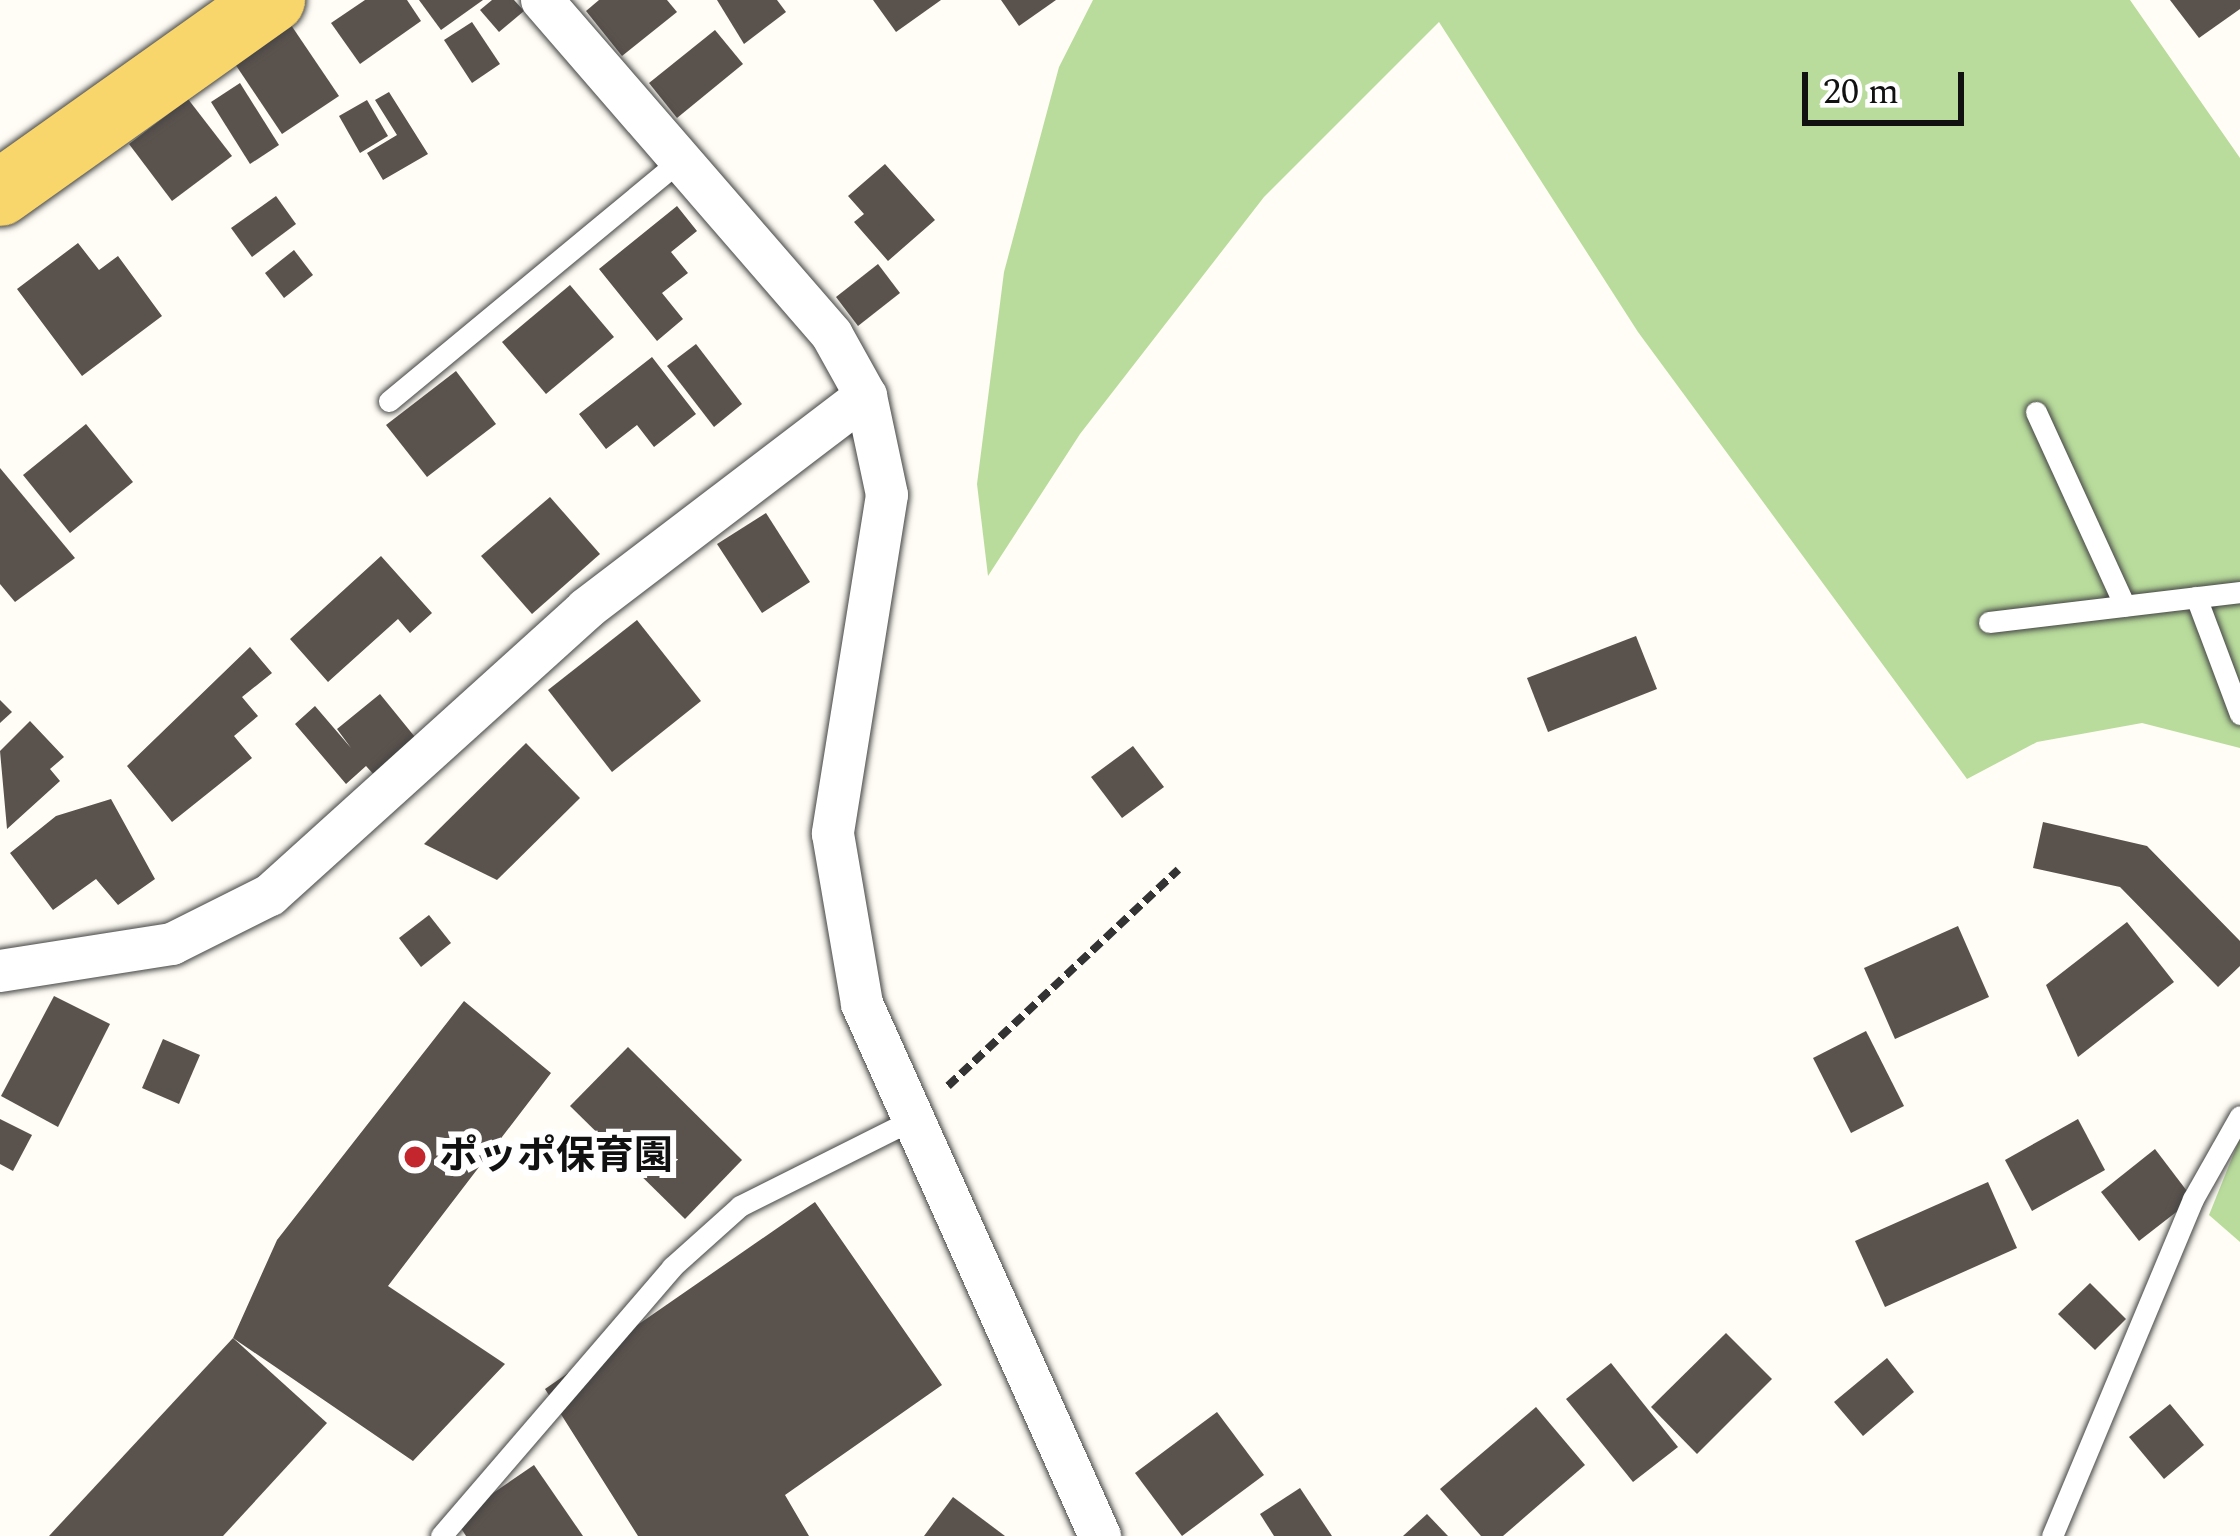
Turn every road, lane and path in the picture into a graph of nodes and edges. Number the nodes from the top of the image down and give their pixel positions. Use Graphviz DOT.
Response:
graph roads {
  1 [pos="272,0"];
  2 [pos="542,0"];
  3 [pos="680,160"];
  4 [pos="0,193"];
  5 [pos="866,396"];
  6 [pos="389,401"];
  7 [pos="2036,412"];
  8 [pos="2240,592"];
  9 [pos="2195,597"];
  10 [pos="2125,606"];
  11 [pos="1989,622"];
  12 [pos="2240,714"];
  13 [pos="1178,870"];
  14 [pos="0,971"];
  15 [pos="2240,1116"];
  16 [pos="914,1119"];
  17 [pos="454,1530"];
  18 [pos="1100,1536"];
  19 [pos="2052,1536"];
  1 -- 4 [label="main road"];
  2 -- 3 [label="street"];
  3 -- 5 [label="street"];
  3 -- 6 [label="lane"];
  5 -- 14 [label="street"];
  5 -- 16 [label="street"];
  7 -- 10 [label="lane"];
  8 -- 9 [label="lane"];
  9 -- 10 [label="lane"];
  9 -- 12 [label="lane"];
  10 -- 11 [label="lane"];
  13 -- 16 [label="path"];
  15 -- 19 [label="lane"];
  16 -- 17 [label="lane"];
  16 -- 18 [label="street"];
}
